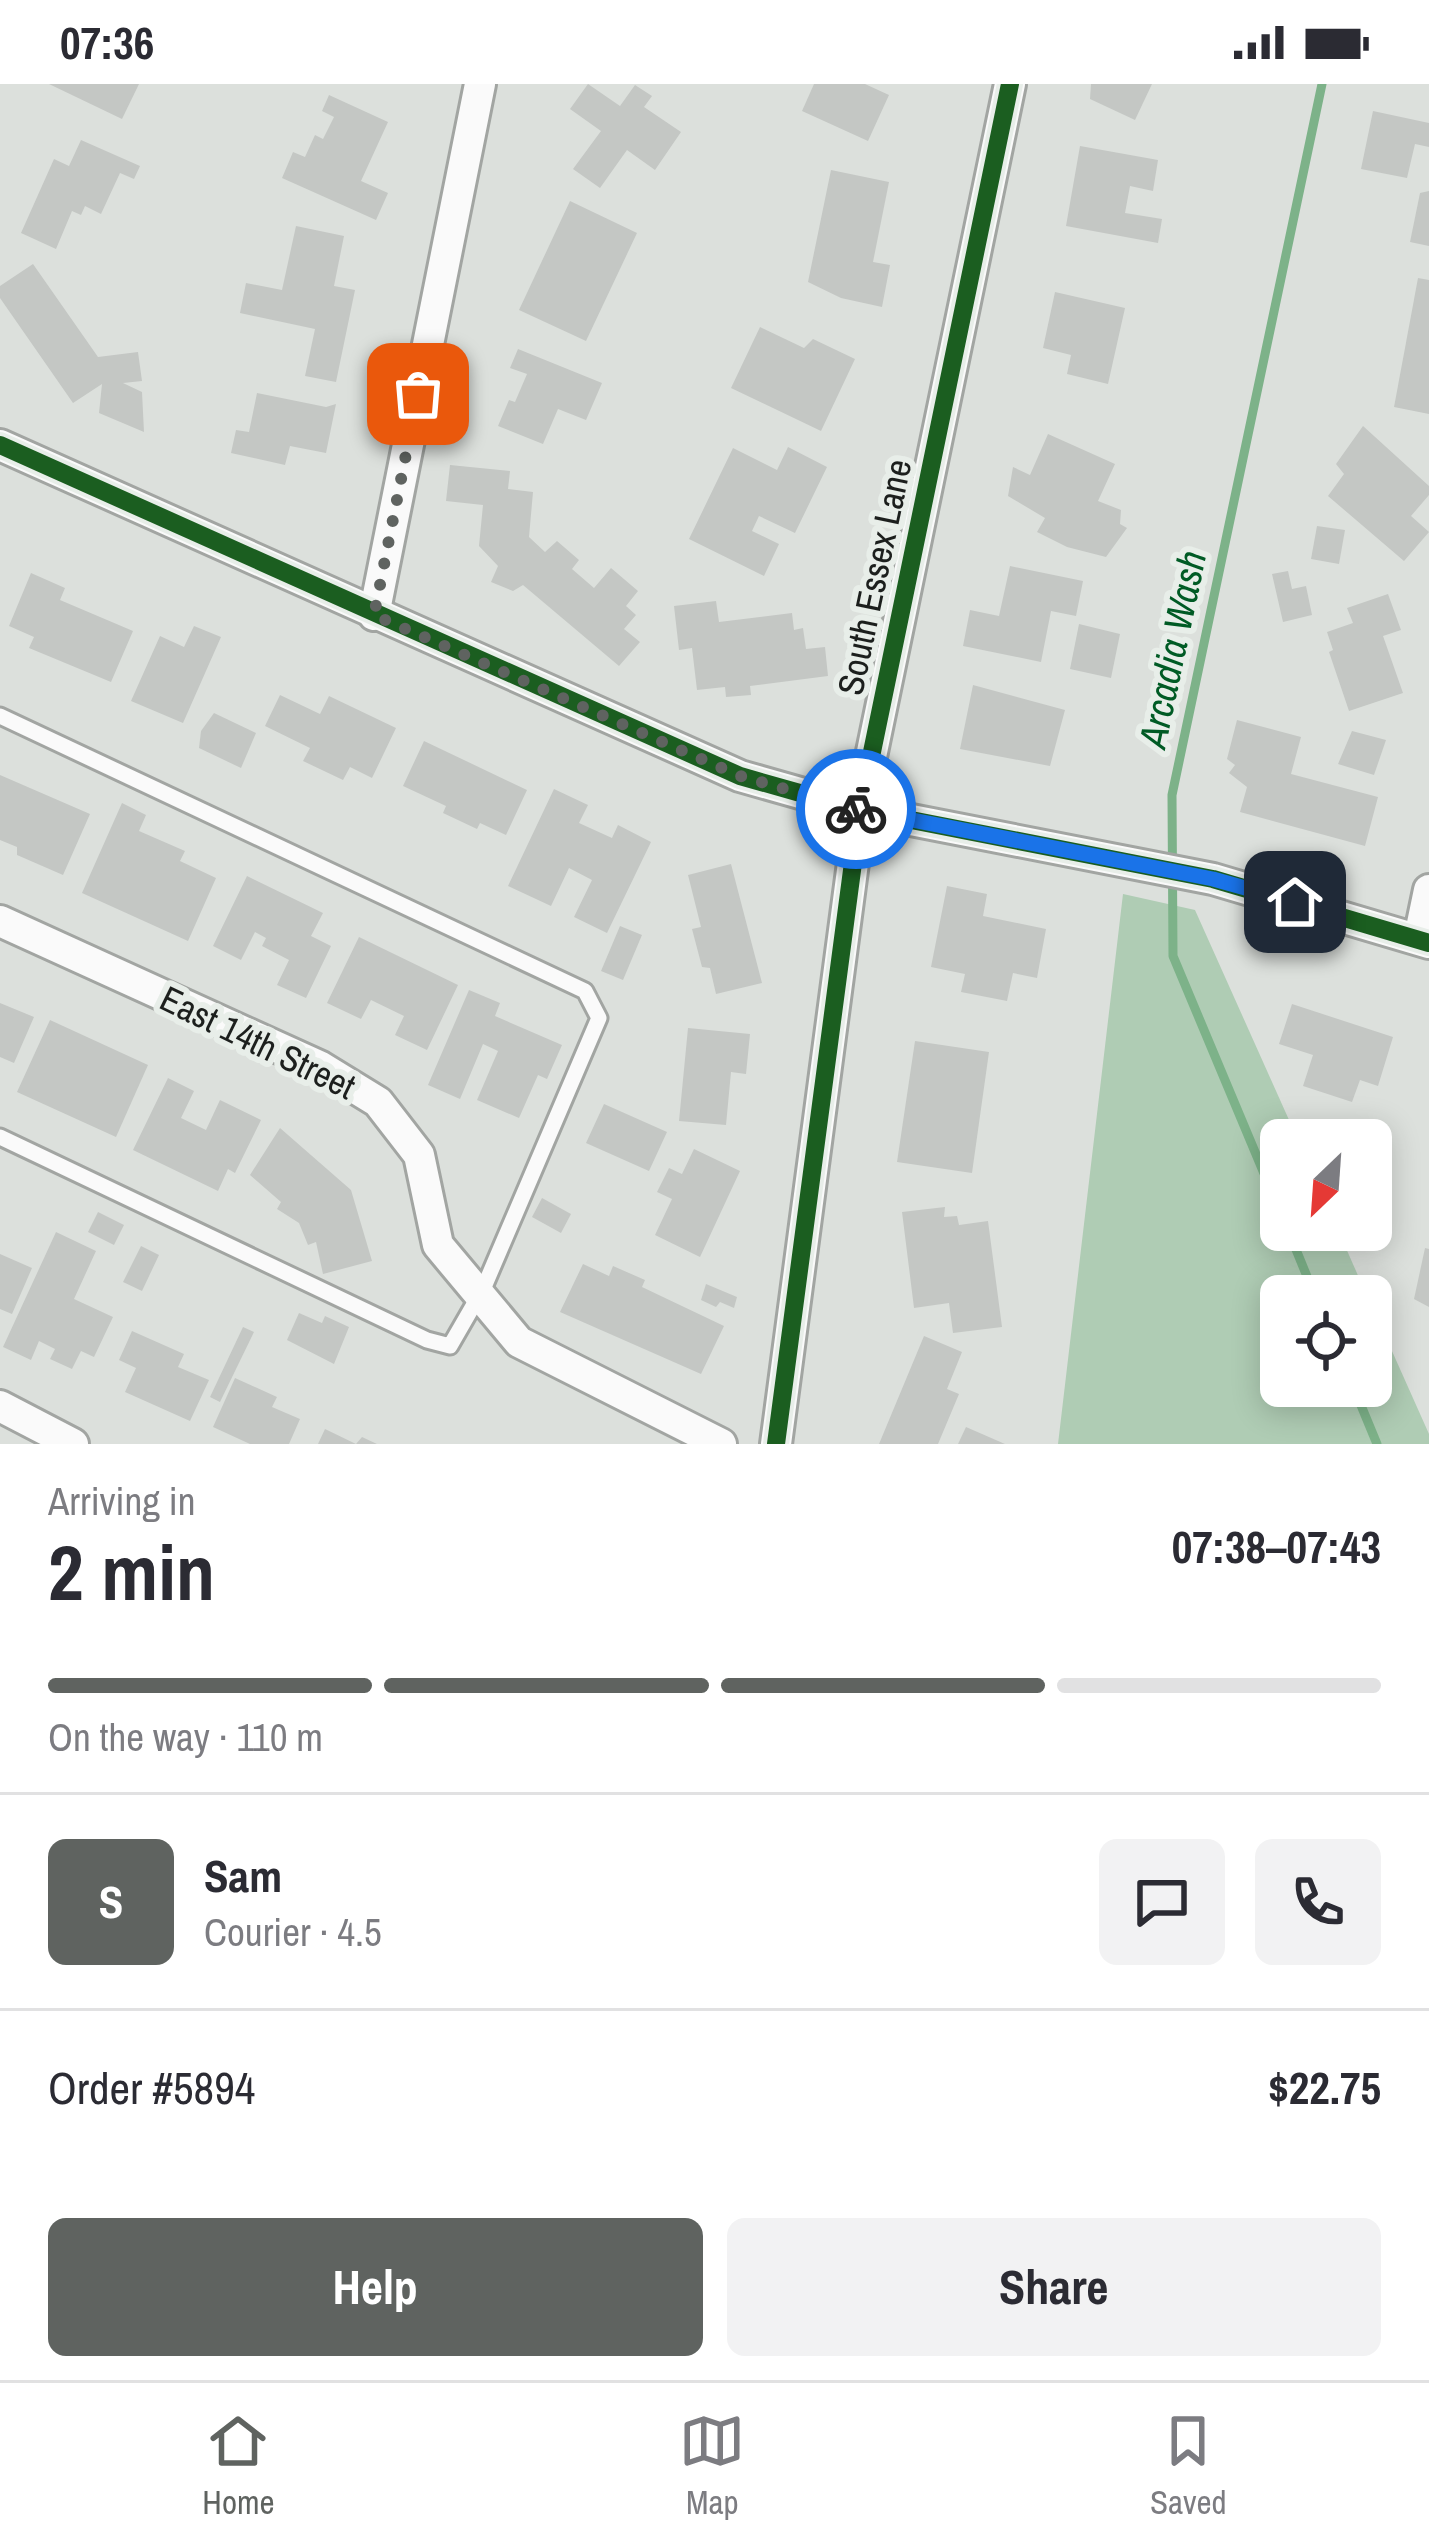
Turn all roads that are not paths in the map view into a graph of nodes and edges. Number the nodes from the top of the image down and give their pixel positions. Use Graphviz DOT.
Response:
graph roads {
  1 [pos="480,84"];
  2 [pos="1010,84"];
  3 [pos="0,445"];
  4 [pos="374,615"];
  5 [pos="0,716"];
  6 [pos="860,810"];
  7 [pos="1429,890"];
  8 [pos="0,921"];
  9 [pos="1424,940"];
  10 [pos="0,1137"];
  11 [pos="479,1295"];
  12 [pos="0,1406"];
  13 [pos="74,1444"];
  14 [pos="721,1444"];
  15 [pos="776,1444"];
  1 -- 4 [label="street"];
  2 -- 6 [label="street, South Essex Lane"];
  3 -- 4 [label="street"];
  4 -- 6 [label="street"];
  5 -- 11 [label="lane"];
  6 -- 9 [label="street"];
  6 -- 15 [label="street, South Essex Lane"];
  7 -- 9 [label="street"];
  8 -- 11 [label="street, East 14th Street"];
  10 -- 11 [label="lane"];
  11 -- 14 [label="street, East 14th Street"];
  12 -- 13 [label="street"];
}
